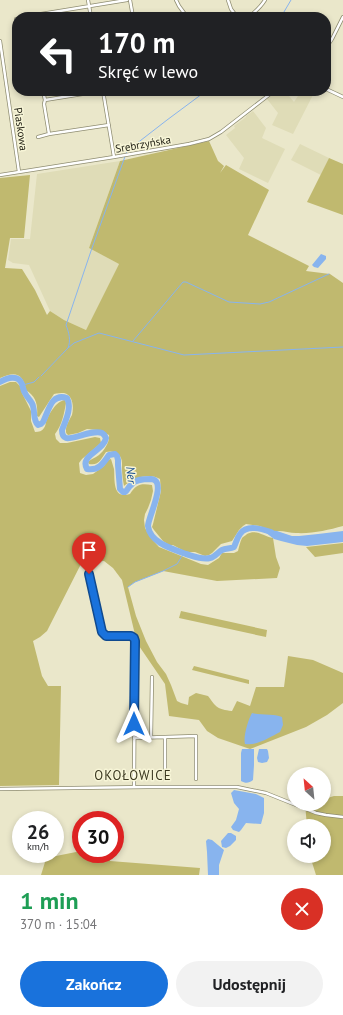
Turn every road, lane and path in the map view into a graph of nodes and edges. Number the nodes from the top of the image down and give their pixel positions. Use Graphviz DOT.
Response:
graph roads {
  1 [pos="88,0"];
  2 [pos="129,0"];
  3 [pos="176,0"];
  4 [pos="228,0"];
  5 [pos="265,0"];
  6 [pos="89,6"];
  7 [pos="53,12"];
  8 [pos="90,12"];
  9 [pos="131,12"];
  10 [pos="183,12"];
  11 [pos="233,12"];
  12 [pos="255,12"];
  13 [pos="343,17"];
  14 [pos="331,40"];
  15 [pos="0,41"];
  16 [pos="331,91"];
  17 [pos="45,96"];
  18 [pos="70,96"];
  19 [pos="103,96"];
  20 [pos="268,96"];
  21 [pos="343,97"];
  22 [pos="45,100"];
  23 [pos="109,125"];
  24 [pos="49,134"];
  25 [pos="38,137"];
  26 [pos="114,157"];
  27 [pos="19,172"];
  28 [pos="0,175"];
  29 [pos="89,574"];
  30 [pos="152,677"];
  31 [pos="165,737"];
  32 [pos="134,738"];
  33 [pos="151,738"];
  34 [pos="165,779"];
  35 [pos="196,779"];
  36 [pos="134,788"];
  37 [pos="0,789"];
  38 [pos="343,817"];
  1 -- 6 [label="street"];
  2 -- 6 [label="street"];
  2 -- 9 [label="street"];
  3 -- 10 [label="street"];
  4 -- 11 [label="street"];
  5 -- 12 [label="street"];
  6 -- 7 [label="street"];
  6 -- 8 [label="street"];
  13 -- 14 [label="street"];
  15 -- 27 [label="street, Piaskowa"];
  16 -- 21 [label="street"];
  17 -- 22 [label="street"];
  18 -- 22 [label="street"];
  19 -- 23 [label="street"];
  20 -- 26 [label="street, Srebrzyńska"];
  22 -- 24 [label="street"];
  23 -- 24 [label="street"];
  23 -- 26 [label="street"];
  24 -- 25 [label="street"];
  26 -- 27 [label="street, Srebrzyńska"];
  27 -- 28 [label="street, Srebrzyńska"];
  29 -- 32 [label="street"];
  30 -- 33 [label="street"];
  31 -- 33 [label="street"];
  31 -- 34 [label="street"];
  31 -- 35 [label="street"];
  32 -- 33 [label="street"];
  32 -- 36 [label="street"];
  36 -- 37 [label="street"];
  36 -- 38 [label="street"];
}
